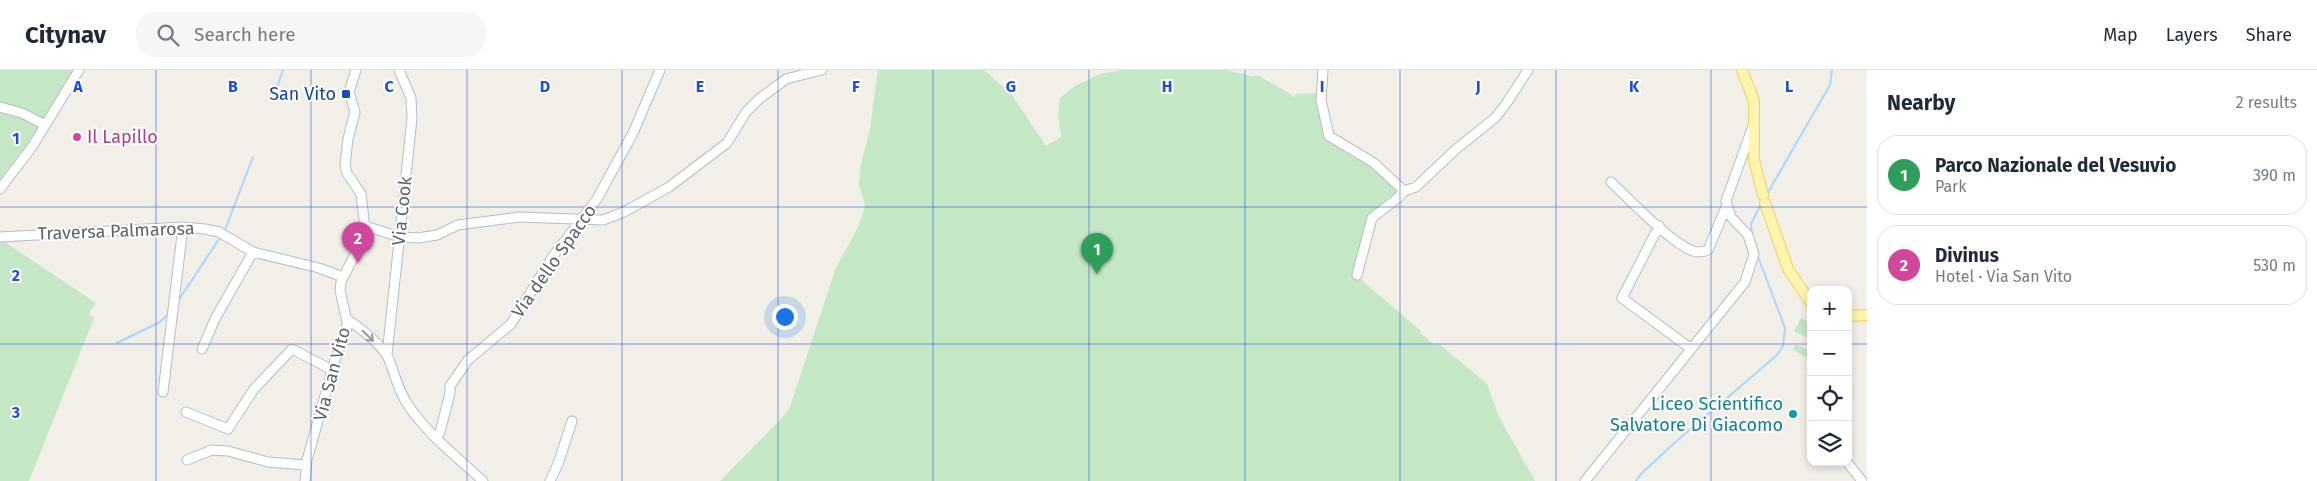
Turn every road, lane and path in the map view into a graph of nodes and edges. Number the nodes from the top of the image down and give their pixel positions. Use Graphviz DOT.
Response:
graph roads {
  1 [pos="79,70"];
  2 [pos="356,70"];
  3 [pos="399,70"];
  4 [pos="660,70"];
  5 [pos="822,70"];
  6 [pos="1323,70"];
  7 [pos="1528,70"];
  8 [pos="1742,70"];
  9 [pos="0,107"];
  10 [pos="1755,120"];
  11 [pos="45,125"];
  12 [pos="1611,182"];
  13 [pos="1,185"];
  14 [pos="1404,191"];
  15 [pos="1726,207"];
  16 [pos="580,220"];
  17 [pos="364,226"];
  18 [pos="1660,226"];
  19 [pos="183,227"];
  20 [pos="0,237"];
  21 [pos="400,237"];
  22 [pos="252,252"];
  23 [pos="1357,274"];
  24 [pos="343,278"];
  25 [pos="1794,280"];
  26 [pos="1807,291"];
  27 [pos="1807,298"];
  28 [pos="1867,309"];
  29 [pos="1852,310"];
  30 [pos="1867,315"];
  31 [pos="1852,316"];
  32 [pos="347,319"];
  33 [pos="1690,348"];
  34 [pos="202,349"];
  35 [pos="387,355"];
  36 [pos="332,370"];
  37 [pos="163,392"];
  38 [pos="186,412"];
  39 [pos="572,421"];
  40 [pos="436,438"];
  41 [pos="187,460"];
  42 [pos="306,465"];
  43 [pos="1850,466"];
  44 [pos="305,481"];
  45 [pos="483,481"];
  46 [pos="550,481"];
  47 [pos="1585,481"];
  48 [pos="1862,481"];
  1 -- 11 [label="street"];
  2 -- 17 [label="street, Via San Vito"];
  3 -- 21 [label="street, Via Cook"];
  4 -- 16 [label="street, Via dello Spacco"];
  5 -- 16 [label="street"];
  6 -- 14 [label="street"];
  7 -- 14 [label="street"];
  8 -- 10 [label="main road"];
  9 -- 11 [label="street"];
  10 -- 15 [label="street"];
  10 -- 25 [label="main road"];
  11 -- 13 [label="street"];
  12 -- 18 [label="street"];
  14 -- 23 [label="street"];
  15 -- 18 [label="street"];
  15 -- 33 [label="street"];
  16 -- 21 [label="street"];
  16 -- 40 [label="street, Via dello Spacco"];
  17 -- 21 [label="street"];
  17 -- 24 [label="street, Via San Vito"];
  18 -- 33 [label="street"];
  19 -- 20 [label="street, Traversa Palmarosa"];
  19 -- 22 [label="street, Traversa Palmarosa"];
  19 -- 37 [label="street"];
  21 -- 35 [label="street, Via Cook"];
  22 -- 24 [label="street, Traversa Palmarosa"];
  22 -- 34 [label="street"];
  24 -- 32 [label="street, Via San Vito"];
  25 -- 26 [label="main road"];
  25 -- 27 [label="main road"];
  28 -- 29 [label="main road"];
  30 -- 31 [label="main road"];
  32 -- 35 [label="street, one-way"];
  32 -- 36 [label="street, Via San Vito"];
  33 -- 47 [label="street"];
  35 -- 40 [label="street"];
  36 -- 38 [label="street"];
  36 -- 42 [label="street, Via San Vito"];
  39 -- 46 [label="street"];
  40 -- 45 [label="street"];
  41 -- 42 [label="street"];
  42 -- 44 [label="street, Via San Vito"];
  43 -- 48 [label="street"];
}
